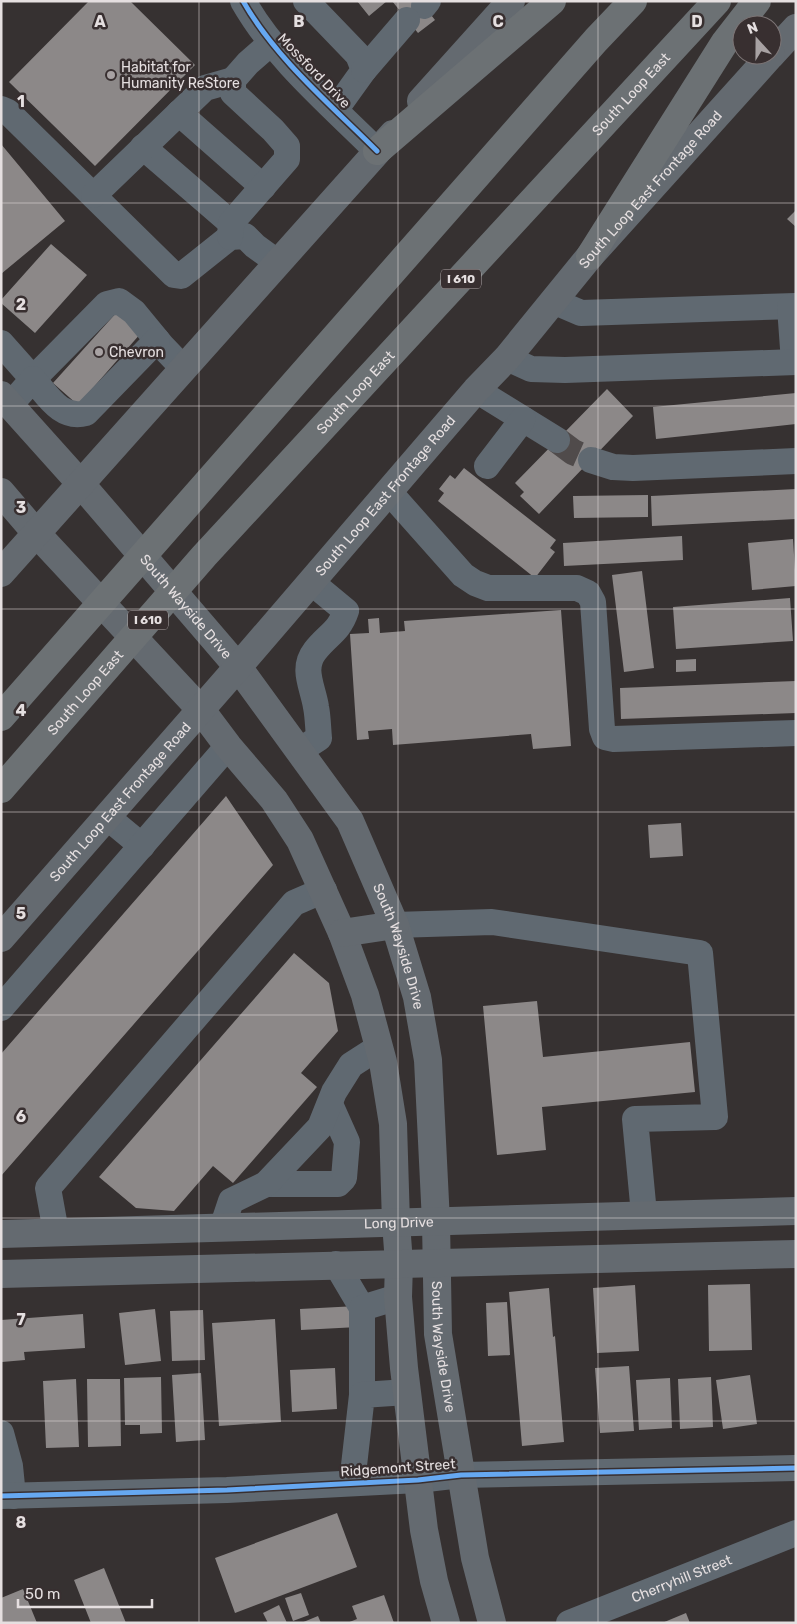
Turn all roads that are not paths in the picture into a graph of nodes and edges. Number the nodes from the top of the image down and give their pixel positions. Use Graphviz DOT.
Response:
graph roads {
  1 [pos="306,1"];
  2 [pos="511,1"];
  3 [pos="552,1"];
  4 [pos="633,1"];
  5 [pos="717,1"];
  6 [pos="757,1"];
  7 [pos="246,3"];
  8 [pos="420,9"];
  9 [pos="796,28"];
  10 [pos="271,43"];
  11 [pos="782,43"];
  12 [pos="761,65"];
  13 [pos="364,70"];
  14 [pos="233,80"];
  15 [pos="1,109"];
  16 [pos="336,109"];
  17 [pos="179,113"];
  18 [pos="143,147"];
  19 [pos="378,150"];
  20 [pos="263,187"];
  21 [pos="94,194"];
  22 [pos="231,230"];
  23 [pos="590,256"];
  24 [pos="277,262"];
  25 [pos="553,301"];
  26 [pos="793,306"];
  27 [pos="157,340"];
  28 [pos="1,343"];
  29 [pos="507,358"];
  30 [pos="795,362"];
  31 [pos="184,368"];
  32 [pos="33,379"];
  33 [pos="476,390"];
  34 [pos="7,403"];
  35 [pos="523,419"];
  36 [pos="557,440"];
  37 [pos="591,460"];
  38 [pos="796,461"];
  39 [pos="486,466"];
  40 [pos="80,483"];
  41 [pos="1,492"];
  42 [pos="390,492"];
  43 [pos="36,533"];
  44 [pos="1,573"];
  45 [pos="311,582"];
  46 [pos="238,667"];
  47 [pos="201,710"];
  48 [pos="1,718"];
  49 [pos="796,733"];
  50 [pos="228,746"];
  51 [pos="300,751"];
  52 [pos="1,789"];
  53 [pos="107,817"];
  54 [pos="142,846"];
  55 [pos="324,890"];
  56 [pos="395,925"];
  57 [pos="342,933"];
  58 [pos="1,938"];
  59 [pos="10,980"];
  60 [pos="1,1008"];
  61 [pos="379,1047"];
  62 [pos="330,1104"];
  63 [pos="266,1184"];
  64 [pos="796,1211"];
  65 [pos="644,1214"];
  66 [pos="436,1222"];
  67 [pos="396,1223"];
  68 [pos="222,1228"];
  69 [pos="184,1229"];
  70 [pos="56,1232"];
  71 [pos="1,1234"];
  72 [pos="796,1254"];
  73 [pos="642,1257"];
  74 [pos="437,1261"];
  75 [pos="399,1263"];
  76 [pos="336,1264"];
  77 [pos="185,1269"];
  78 [pos="1,1274"];
  79 [pos="398,1297"];
  80 [pos="362,1308"];
  81 [pos="407,1392"];
  82 [pos="362,1395"];
  83 [pos="1,1433"];
  84 [pos="796,1468"];
  85 [pos="461,1475"];
  86 [pos="418,1480"];
  87 [pos="352,1483"];
  88 [pos="7,1496"];
  89 [pos="794,1540"];
  90 [pos="446,1623"];
  91 [pos="492,1623"];
  92 [pos="569,1623"];
  1 -- 13 [label="street"];
  2 -- 19 [label="main road"];
  3 -- 19 [label="highway"];
  4 -- 48 [label="highway"];
  5 -- 52 [label="highway, South Loop East / I 610"];
  6 -- 23 [label="highway"];
  7 -- 10 [label="street, Mossford Drive"];
  8 -- 13 [label="street"];
  9 -- 11 [label="main road, South Loop East Frontage Road"];
  10 -- 14 [label="street"];
  10 -- 16 [label="street, Mossford Drive"];
  12 -- 23 [label="main road, South Loop East Frontage Road"];
  13 -- 16 [label="street"];
  14 -- 17 [label="street"];
  14 -- 20 [label="street"];
  15 -- 21 [label="street"];
  16 -- 19 [label="street, Mossford Drive"];
  17 -- 18 [label="street"];
  17 -- 20 [label="street"];
  18 -- 21 [label="street"];
  18 -- 22 [label="street"];
  19 -- 24 [label="main road"];
  20 -- 22 [label="street"];
  21 -- 22 [label="street"];
  22 -- 24 [label="street"];
  23 -- 25 [label="main road, South Loop East Frontage Road"];
  24 -- 31 [label="main road"];
  25 -- 26 [label="street"];
  25 -- 29 [label="main road, South Loop East Frontage Road"];
  26 -- 30 [label="street"];
  27 -- 31 [label="street"];
  27 -- 32 [label="street"];
  27 -- 32 [label="street"];
  28 -- 32 [label="street"];
  29 -- 30 [label="street"];
  29 -- 33 [label="main road, South Loop East Frontage Road"];
  31 -- 40 [label="main road"];
  32 -- 34 [label="street"];
  33 -- 35 [label="street"];
  33 -- 42 [label="main road, South Loop East Frontage Road"];
  34 -- 40 [label="main road, South Wayside Drive"];
  35 -- 36 [label="street"];
  35 -- 39 [label="street"];
  37 -- 38 [label="street"];
  40 -- 43 [label="main road"];
  40 -- 46 [label="main road, South Wayside Drive"];
  41 -- 43 [label="main road"];
  42 -- 45 [label="main road, South Loop East Frontage Road"];
  42 -- 49 [label="street"];
  43 -- 44 [label="main road"];
  43 -- 47 [label="main road"];
  45 -- 46 [label="main road, South Loop East Frontage Road"];
  45 -- 51 [label="street"];
  46 -- 47 [label="main road, South Loop East Frontage Road"];
  46 -- 51 [label="main road, South Wayside Drive"];
  47 -- 50 [label="main road"];
  47 -- 53 [label="main road, South Loop East Frontage Road"];
  50 -- 54 [label="street"];
  50 -- 55 [label="main road"];
  51 -- 56 [label="main road, South Wayside Drive"];
  53 -- 54 [label="street"];
  53 -- 58 [label="main road, South Loop East Frontage Road"];
  54 -- 59 [label="street"];
  55 -- 57 [label="main road"];
  55 -- 70 [label="street"];
  56 -- 57 [label="main road"];
  56 -- 65 [label="street"];
  56 -- 66 [label="main road, South Wayside Drive"];
  57 -- 61 [label="main road"];
  59 -- 60 [label="street"];
  61 -- 62 [label="street"];
  61 -- 67 [label="main road"];
  62 -- 63 [label="street"];
  62 -- 63 [label="street"];
  63 -- 68 [label="street"];
  64 -- 65 [label="main road, Long Drive"];
  65 -- 66 [label="main road, Long Drive"];
  65 -- 73 [label="main road"];
  66 -- 67 [label="main road, Long Drive"];
  66 -- 74 [label="main road, South Wayside Drive"];
  67 -- 68 [label="main road, Long Drive"];
  67 -- 75 [label="main road"];
  68 -- 69 [label="main road, Long Drive"];
  69 -- 70 [label="main road, Long Drive"];
  69 -- 77 [label="main road"];
  70 -- 71 [label="main road, Long Drive"];
  72 -- 73 [label="main road"];
  73 -- 74 [label="main road"];
  74 -- 75 [label="main road"];
  74 -- 85 [label="main road, South Wayside Drive"];
  75 -- 76 [label="main road"];
  75 -- 79 [label="main road"];
  76 -- 77 [label="main road"];
  76 -- 80 [label="street"];
  77 -- 78 [label="main road"];
  79 -- 80 [label="street"];
  79 -- 81 [label="main road"];
  80 -- 82 [label="street"];
  81 -- 82 [label="street"];
  81 -- 86 [label="main road"];
  82 -- 87 [label="street"];
  83 -- 88 [label="street"];
  84 -- 85 [label="street, Ridgemont Street"];
  85 -- 86 [label="street, Ridgemont Street"];
  85 -- 91 [label="main road, South Wayside Drive"];
  86 -- 87 [label="street, Ridgemont Street"];
  86 -- 90 [label="main road"];
  87 -- 88 [label="street, Ridgemont Street"];
  89 -- 92 [label="street, Cherryhill Street"];
}
